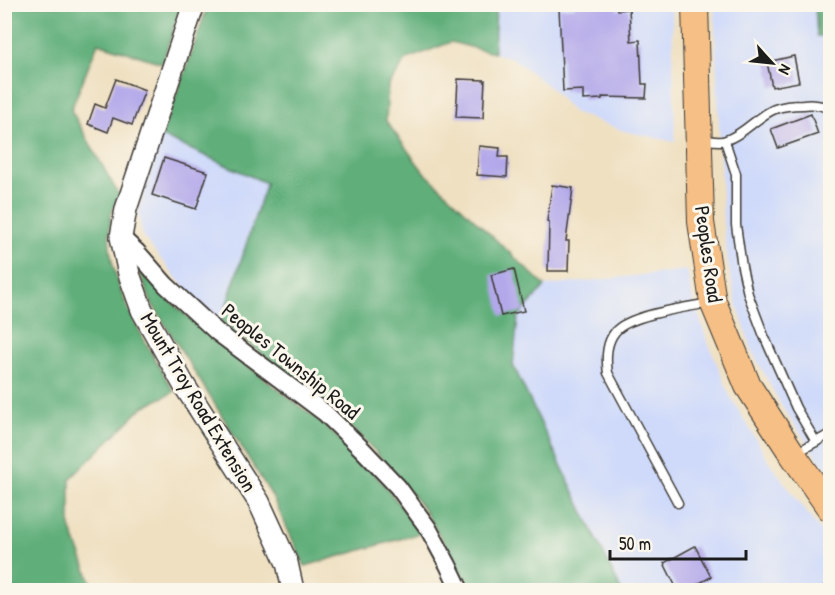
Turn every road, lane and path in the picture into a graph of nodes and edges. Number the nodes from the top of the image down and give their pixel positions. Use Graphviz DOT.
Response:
graph roads {
  1 [pos="194,4"];
  2 [pos="695,4"];
  3 [pos="831,110"];
  4 [pos="699,139"];
  5 [pos="725,141"];
  6 [pos="121,237"];
  7 [pos="713,302"];
  8 [pos="831,434"];
  9 [pos="816,442"];
  10 [pos="793,455"];
  11 [pos="678,503"];
  12 [pos="831,508"];
  13 [pos="293,591"];
  14 [pos="460,591"];
  1 -- 6 [label="street, Mount Troy Road Extension"];
  2 -- 4 [label="main road, Peoples Road"];
  3 -- 5 [label="lane"];
  4 -- 5 [label="lane"];
  4 -- 7 [label="main road, Peoples Road"];
  5 -- 9 [label="lane"];
  6 -- 13 [label="street, Mount Troy Road Extension"];
  6 -- 14 [label="street, Peoples Township Road"];
  7 -- 10 [label="main road, Peoples Road"];
  7 -- 11 [label="lane"];
  8 -- 9 [label="lane"];
  9 -- 10 [label="lane"];
  10 -- 12 [label="main road, Peoples Road"];
}
